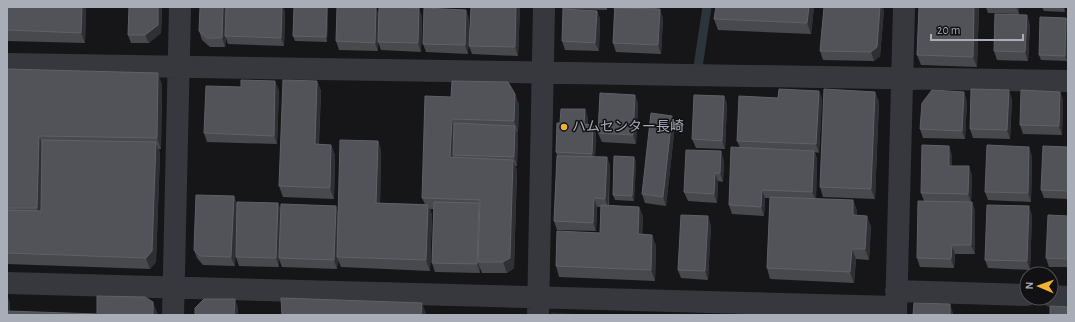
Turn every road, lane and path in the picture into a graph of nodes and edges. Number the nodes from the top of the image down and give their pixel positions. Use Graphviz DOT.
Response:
graph roads {
  1 [pos="180,7"];
  2 [pos="544,7"];
  3 [pos="904,7"];
  4 [pos="7,64"];
  5 [pos="178,66"];
  6 [pos="542,72"];
  7 [pos="902,78"];
  8 [pos="1068,81"];
  9 [pos="7,283"];
  10 [pos="173,288"];
  11 [pos="1019,296"];
  12 [pos="896,304"];
  13 [pos="539,306"];
  14 [pos="173,315"];
  1 -- 5 [label="street"];
  2 -- 6 [label="street"];
  3 -- 7 [label="street"];
  4 -- 5 [label="street"];
  5 -- 6 [label="street"];
  5 -- 10 [label="street"];
  6 -- 7 [label="street"];
  6 -- 13 [label="street"];
  7 -- 8 [label="street"];
  7 -- 12 [label="street"];
  9 -- 10 [label="street"];
  10 -- 13 [label="street"];
  10 -- 14 [label="street"];
  11 -- 12 [label="street"];
  12 -- 13 [label="street"];
}
